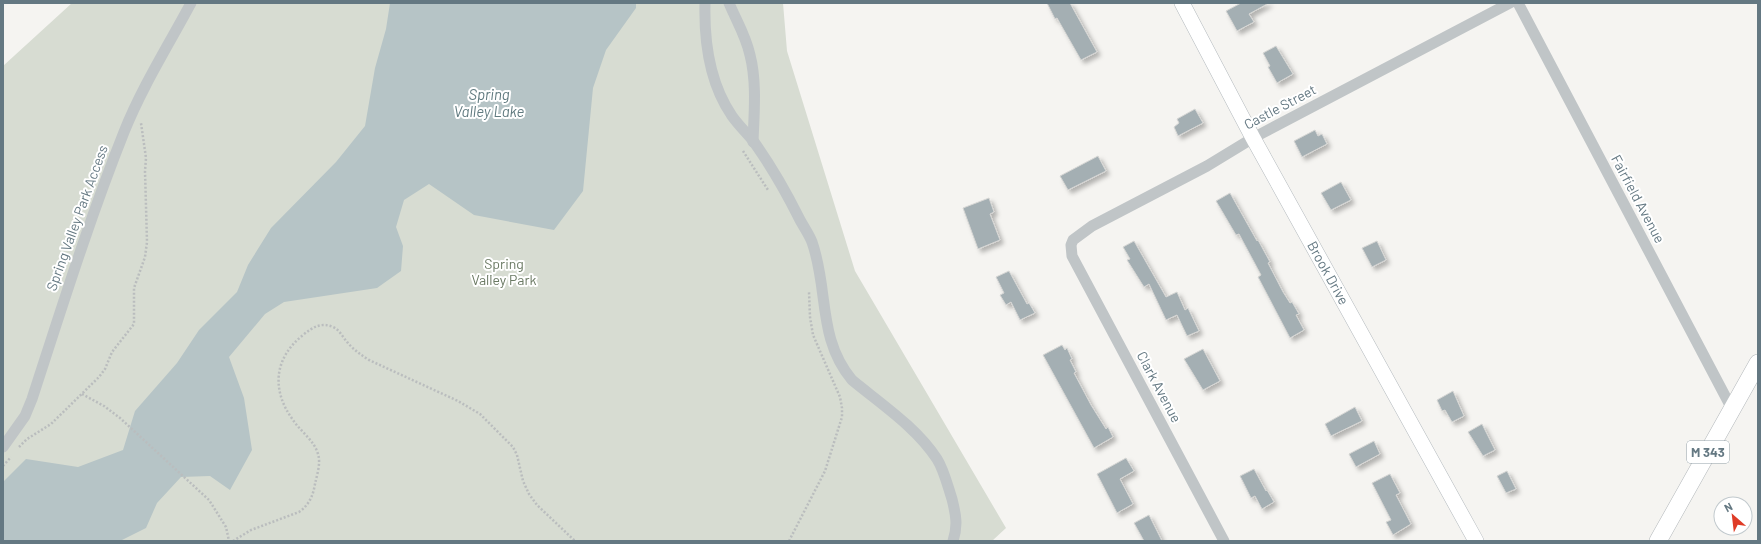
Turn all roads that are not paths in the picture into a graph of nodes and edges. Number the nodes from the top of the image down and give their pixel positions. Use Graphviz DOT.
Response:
graph roads {
  1 [pos="191,3"];
  2 [pos="705,3"];
  3 [pos="729,3"];
  4 [pos="1182,3"];
  5 [pos="1510,3"];
  6 [pos="1518,3"];
  7 [pos="1253,138"];
  8 [pos="754,142"];
  9 [pos="1070,246"];
  10 [pos="1758,363"];
  11 [pos="1732,409"];
  12 [pos="3,447"];
  13 [pos="953,541"];
  14 [pos="1224,541"];
  15 [pos="1476,541"];
  16 [pos="1658,541"];
  1 -- 12 [label="street, Spring Valley Park Access"];
  2 -- 8 [label="street"];
  3 -- 8 [label="street"];
  4 -- 7 [label="street, Brook Drive"];
  5 -- 7 [label="street, Castle Street"];
  6 -- 11 [label="street, Fairfield Avenue"];
  7 -- 9 [label="street, Castle Street"];
  7 -- 15 [label="street, Brook Drive"];
  8 -- 13 [label="street"];
  9 -- 14 [label="street, Clark Avenue"];
  10 -- 11 [label="main road, M 343"];
  11 -- 16 [label="main road, M 343"];
}
